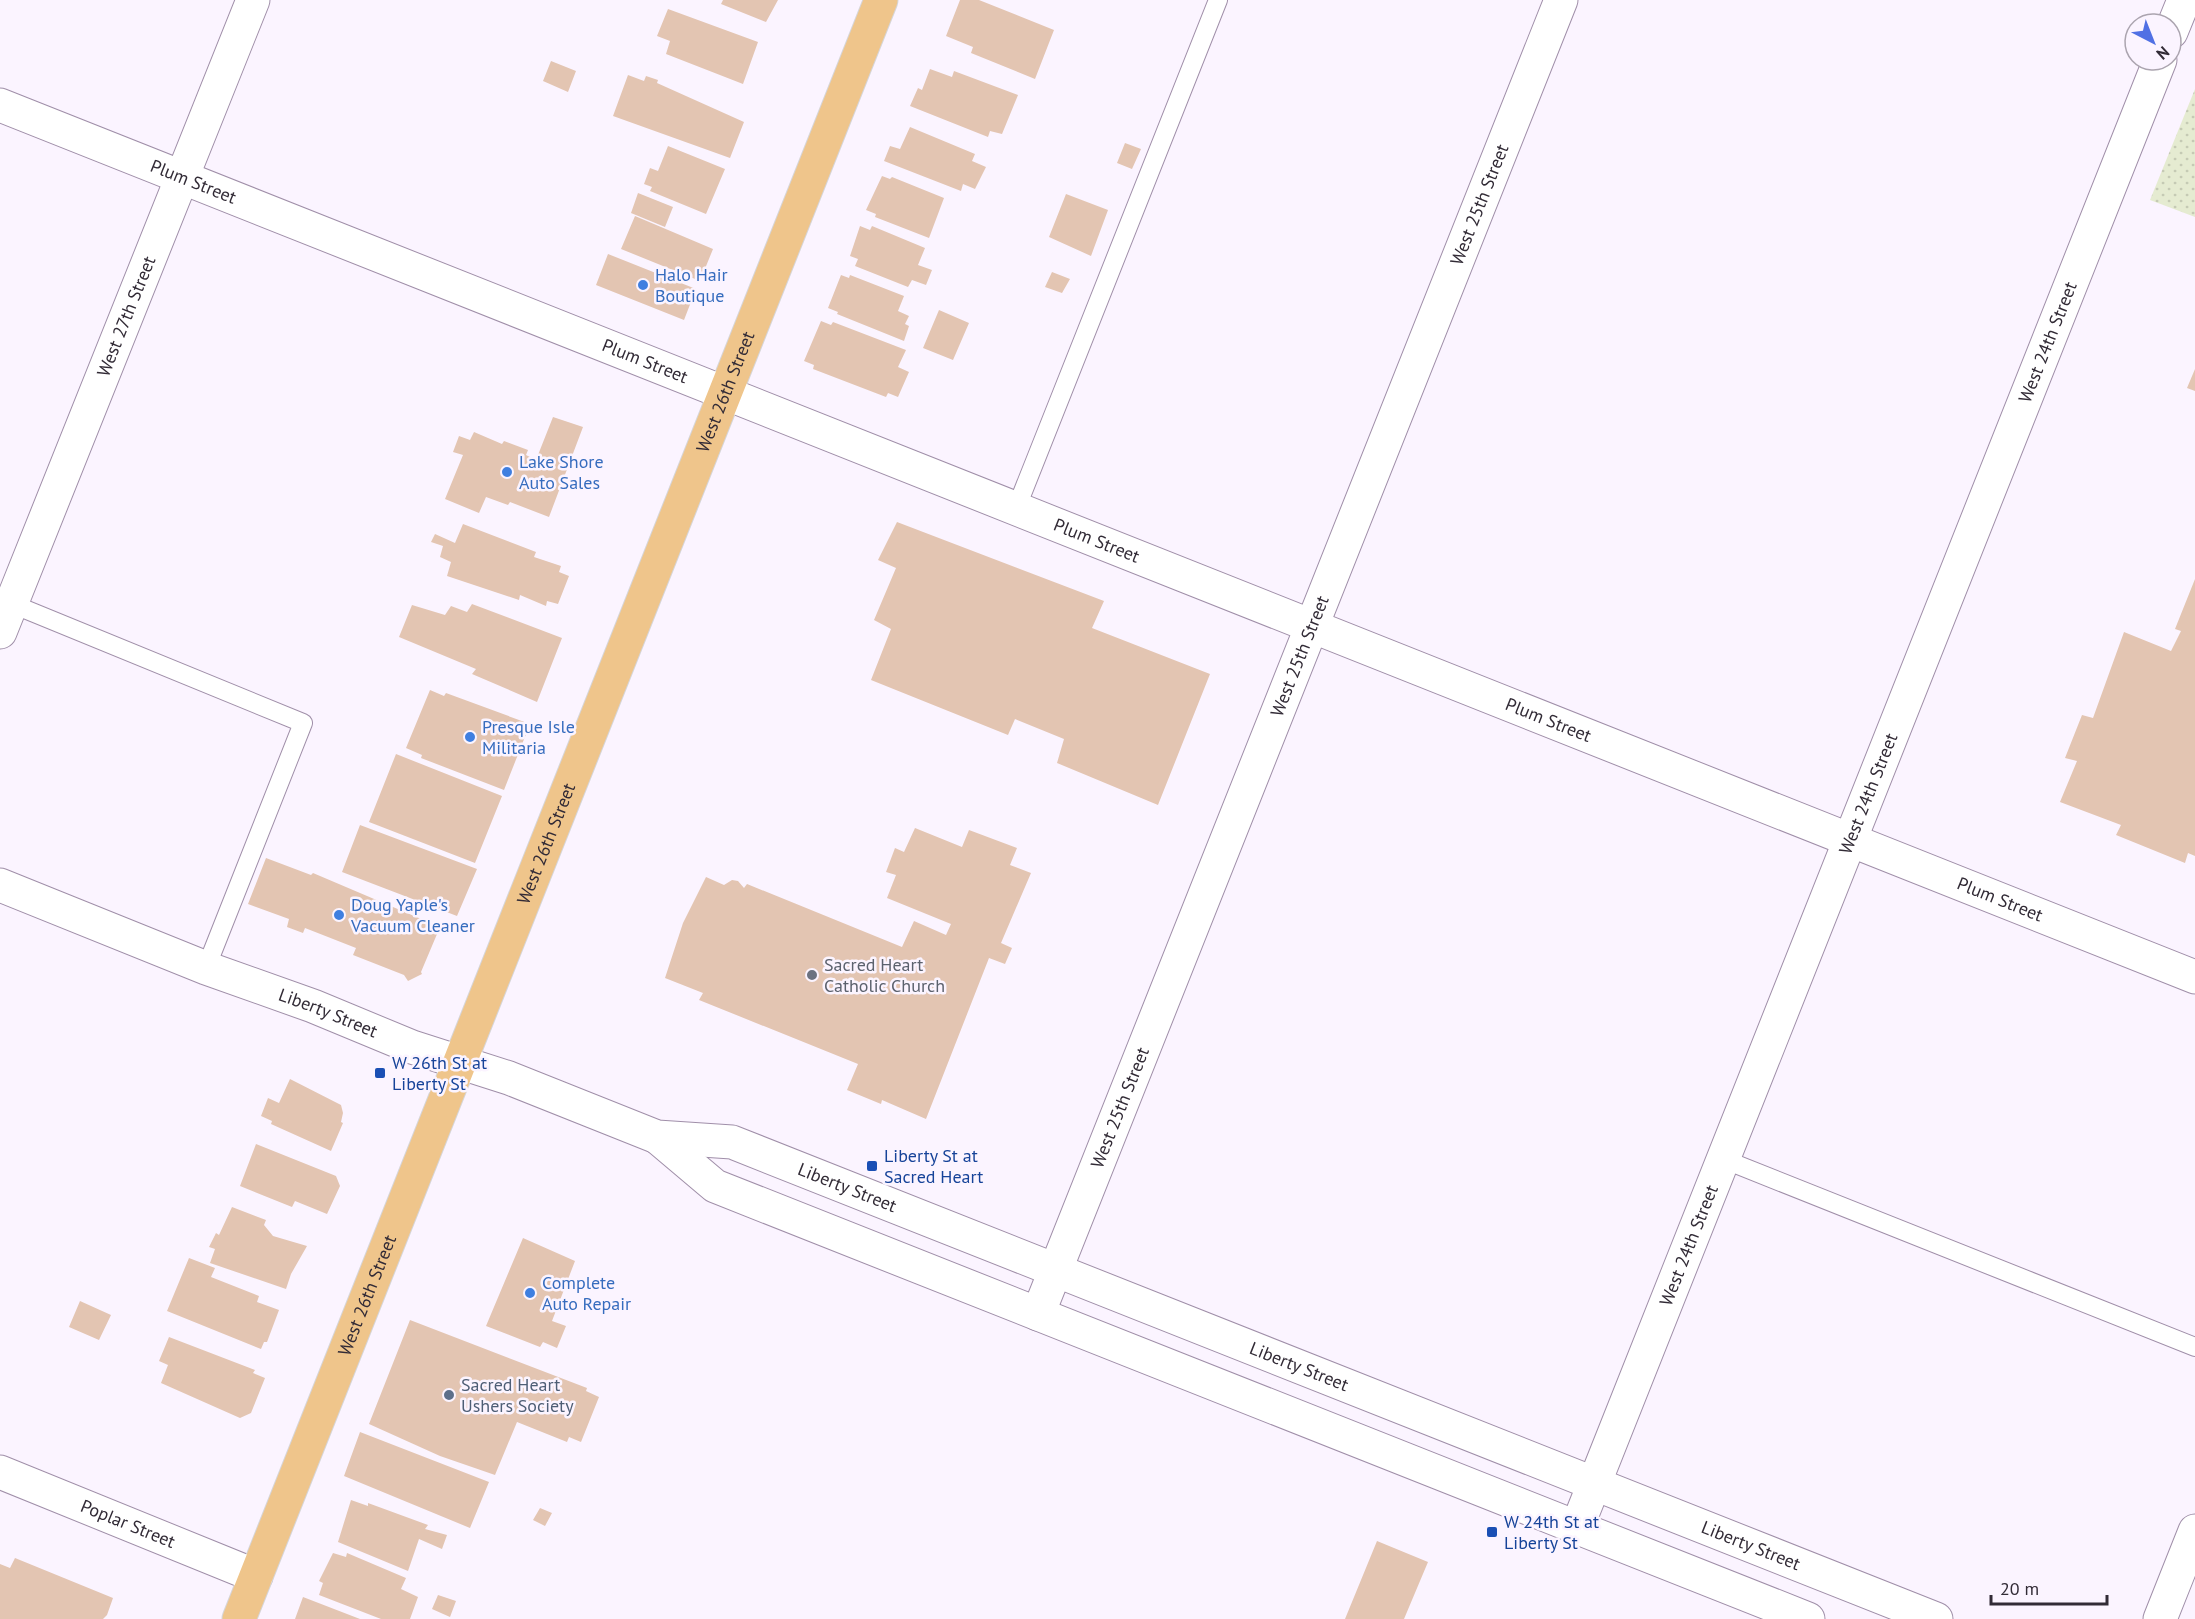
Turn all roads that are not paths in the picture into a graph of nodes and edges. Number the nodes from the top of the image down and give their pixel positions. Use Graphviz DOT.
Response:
graph roads {
  1 [pos="253,0"];
  2 [pos="881,0"];
  3 [pos="1218,0"];
  4 [pos="1561,0"];
  5 [pos="2155,72"];
  6 [pos="0,105"];
  7 [pos="183,178"];
  8 [pos="725,393"];
  9 [pos="1016,509"];
  10 [pos="4,611"];
  11 [pos="1312,626"];
  12 [pos="1850,840"];
  13 [pos="0,885"];
  14 [pos="206,968"];
  15 [pos="2195,976"];
  16 [pos="459,1062"];
  17 [pos="657,1137"];
  18 [pos="1723,1159"];
  19 [pos="1056,1270"];
  20 [pos="1038,1314"];
  21 [pos="2195,1347"];
  22 [pos="0,1472"];
  23 [pos="1594,1483"];
  24 [pos="1576,1527"];
  25 [pos="2195,1531"];
  26 [pos="256,1576"];
  27 [pos="239,1619"];
  28 [pos="1808,1619"];
  29 [pos="1936,1619"];
  30 [pos="2160,1619"];
  1 -- 7 [label="street, West 27th Street"];
  2 -- 8 [label="main road, West 26th Street"];
  3 -- 9 [label="lane"];
  4 -- 11 [label="street, West 25th Street"];
  5 -- 12 [label="street, West 24th Street"];
  6 -- 7 [label="street, Plum Street"];
  7 -- 8 [label="street, Plum Street"];
  7 -- 10 [label="street, West 27th Street"];
  8 -- 9 [label="street, Plum Street"];
  8 -- 16 [label="main road, West 26th Street"];
  9 -- 11 [label="street, Plum Street"];
  10 -- 14 [label="lane"];
  11 -- 12 [label="street, Plum Street"];
  11 -- 19 [label="street, West 25th Street"];
  12 -- 15 [label="street, Plum Street"];
  12 -- 18 [label="street, West 24th Street"];
  13 -- 14 [label="street, Liberty Street"];
  14 -- 16 [label="street, Liberty Street"];
  16 -- 17 [label="street, Liberty Street"];
  16 -- 26 [label="main road, West 26th Street"];
  17 -- 19 [label="street, Liberty Street"];
  17 -- 20 [label="street, Liberty Street"];
  18 -- 21 [label="lane"];
  18 -- 23 [label="street, West 24th Street"];
  19 -- 20 [label="street, West 25th Street"];
  19 -- 23 [label="street, Liberty Street"];
  20 -- 24 [label="street, Liberty Street"];
  22 -- 26 [label="street, Poplar Street"];
  23 -- 24 [label="street, West 24th Street"];
  23 -- 29 [label="street, Liberty Street"];
  24 -- 28 [label="street, Liberty Street"];
  25 -- 30 [label="street"];
  26 -- 27 [label="main road, West 26th Street"];
}
